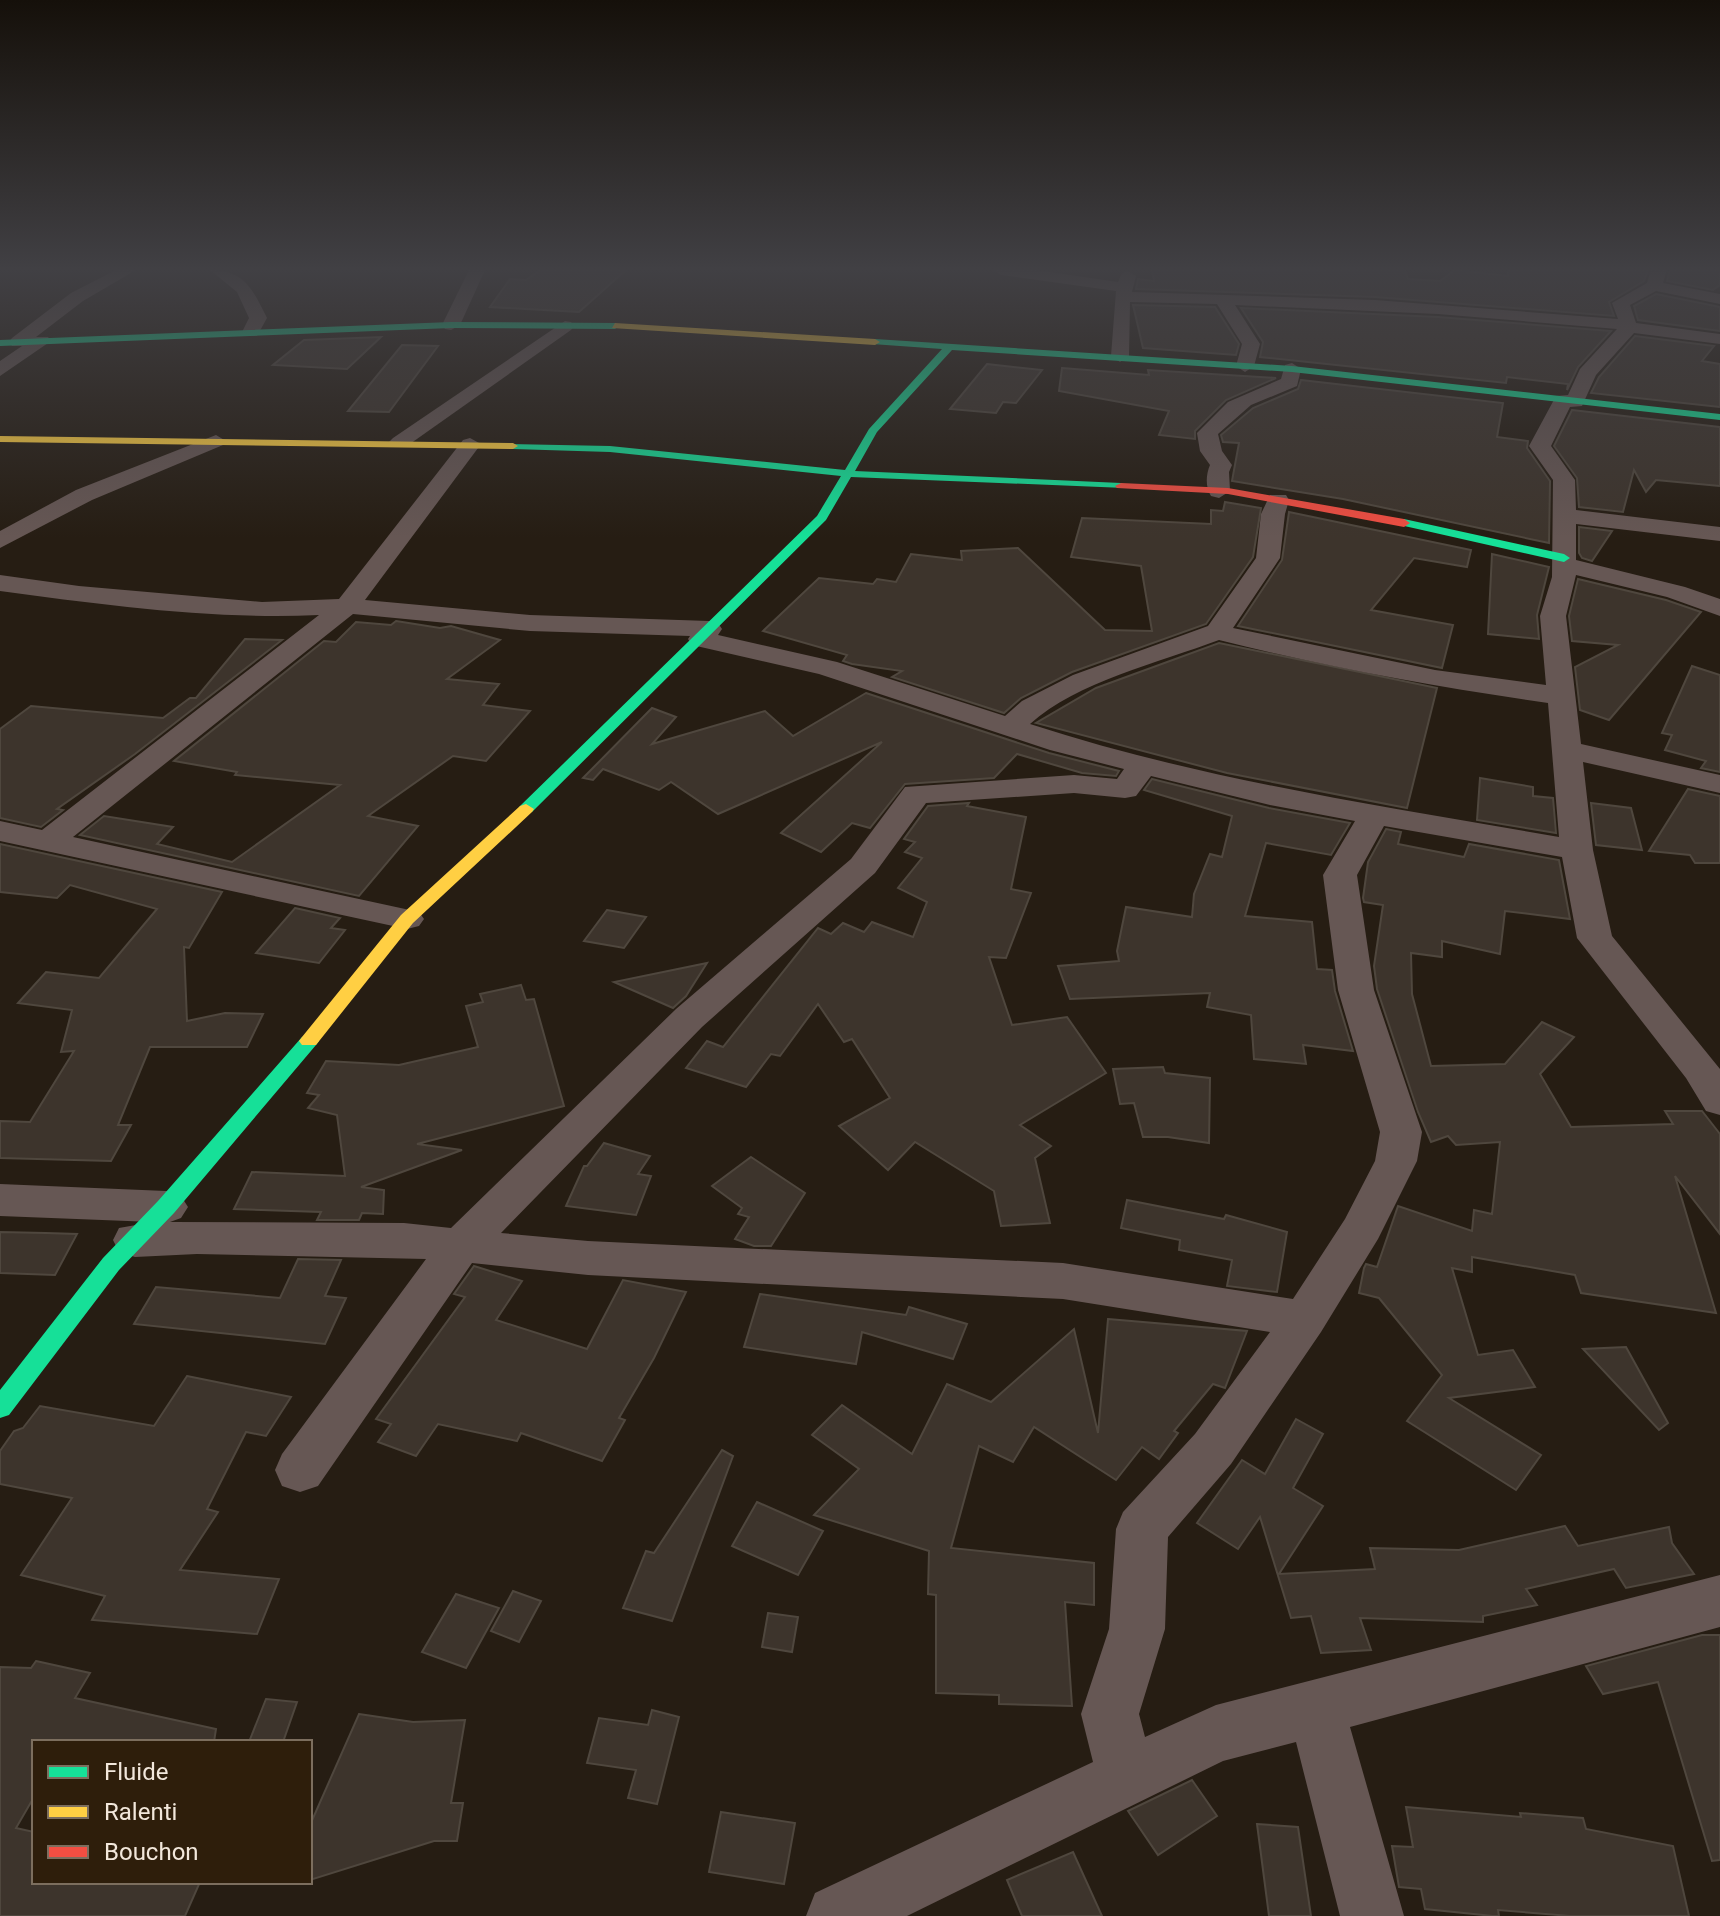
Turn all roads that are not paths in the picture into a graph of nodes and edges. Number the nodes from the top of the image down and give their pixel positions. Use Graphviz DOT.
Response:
graph roads {
  1 [pos="517,359"];
  2 [pos="938,359"];
  3 [pos="1163,359"];
  4 [pos="1247,359"];
  5 [pos="1599,359"];
  6 [pos="1245,366"];
  7 [pos="1292,369"];
  8 [pos="1569,401"];
  9 [pos="1720,417"];
  10 [pos="0,439"];
  11 [pos="216,441"];
  12 [pos="400,442"];
  13 [pos="470,444"];
  14 [pos="849,474"];
  15 [pos="1219,491"];
  16 [pos="1278,500"];
  17 [pos="1564,516"];
  18 [pos="1720,534"];
  19 [pos="0,541"];
  20 [pos="1564,561"];
  21 [pos="0,583"];
  22 [pos="347,606"];
  23 [pos="1720,608"];
  24 [pos="1217,632"];
  25 [pos="705,634"];
  26 [pos="1560,696"];
  27 [pos="1010,727"];
  28 [pos="1565,749"];
  29 [pos="1144,764"];
  30 [pos="1720,784"];
  31 [pos="1375,814"];
  32 [pos="0,831"];
  33 [pos="47,842"];
  34 [pos="1577,850"];
  35 [pos="407,919"];
  36 [pos="1720,1101"];
  37 [pos="0,1200"];
  38 [pos="166,1207"];
  39 [pos="135,1240"];
  40 [pos="460,1246"];
  41 [pos="1305,1319"];
  42 [pos="0,1408"];
  43 [pos="300,1470"];
  44 [pos="1720,1601"];
  45 [pos="1316,1708"];
  46 [pos="1126,1777"];
  47 [pos="838,1916"];
  48 [pos="1372,1916"];
  1 -- 12 [label="street"];
  2 -- 14 [label="main road"];
  3 -- 6 [label="main road"];
  4 -- 6 [label="street"];
  5 -- 8 [label="street"];
  6 -- 7 [label="main road"];
  7 -- 8 [label="main road"];
  7 -- 15 [label="street"];
  8 -- 9 [label="main road"];
  8 -- 17 [label="street"];
  10 -- 11 [label="main road"];
  11 -- 12 [label="main road"];
  11 -- 19 [label="street"];
  12 -- 13 [label="main road"];
  13 -- 14 [label="main road"];
  13 -- 22 [label="street"];
  14 -- 15 [label="main road"];
  14 -- 25 [label="main road"];
  15 -- 16 [label="main road"];
  16 -- 20 [label="main road"];
  16 -- 24 [label="street"];
  17 -- 18 [label="street"];
  17 -- 20 [label="street"];
  20 -- 23 [label="street"];
  20 -- 26 [label="street"];
  21 -- 22 [label="street"];
  22 -- 25 [label="street"];
  22 -- 33 [label="street"];
  24 -- 26 [label="street"];
  24 -- 27 [label="street"];
  25 -- 27 [label="street"];
  25 -- 35 [label="main road"];
  26 -- 28 [label="street"];
  27 -- 29 [label="street"];
  28 -- 30 [label="street"];
  28 -- 34 [label="street"];
  29 -- 31 [label="street"];
  29 -- 40 [label="street"];
  31 -- 34 [label="street"];
  31 -- 41 [label="street"];
  32 -- 33 [label="street"];
  33 -- 35 [label="street"];
  34 -- 36 [label="street"];
  35 -- 38 [label="main road"];
  37 -- 38 [label="street"];
  38 -- 39 [label="main road"];
  39 -- 40 [label="street"];
  39 -- 42 [label="main road"];
  40 -- 41 [label="street"];
  40 -- 43 [label="street"];
  41 -- 46 [label="street"];
  44 -- 45 [label="street"];
  45 -- 46 [label="street"];
  45 -- 48 [label="street"];
  46 -- 47 [label="street"];
}
